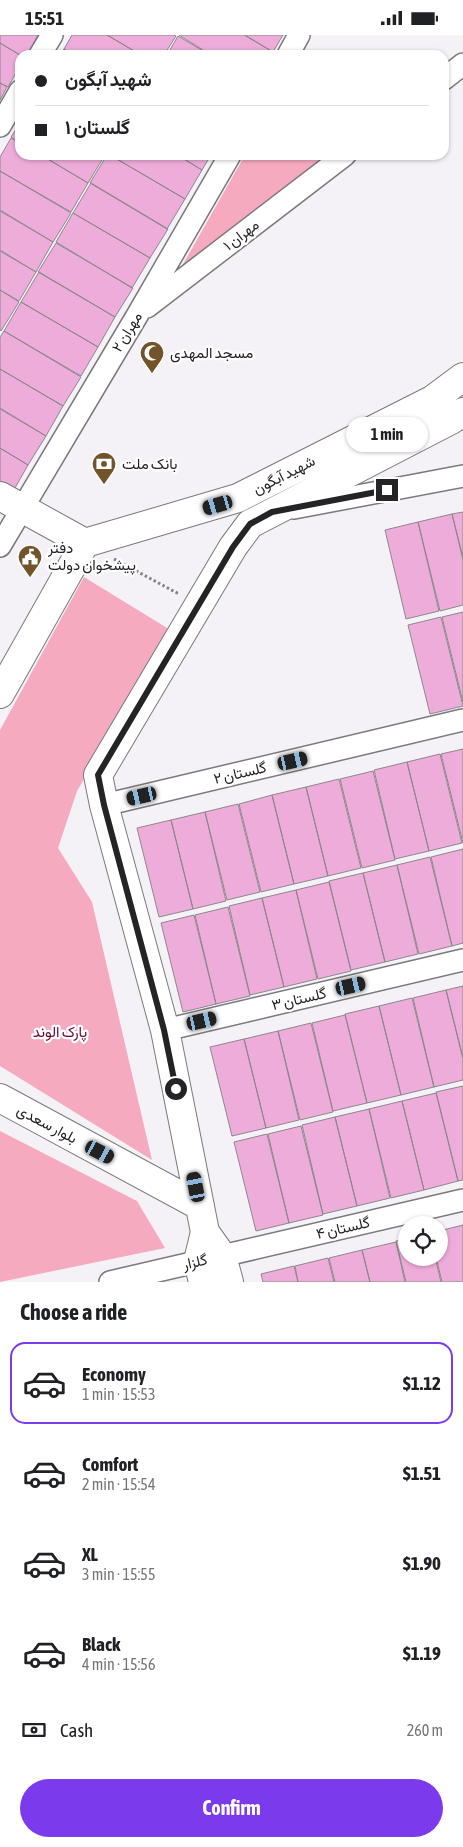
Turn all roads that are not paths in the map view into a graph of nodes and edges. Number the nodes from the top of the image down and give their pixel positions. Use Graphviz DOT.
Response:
graph roads {
  1 [pos="52,35"];
  2 [pos="300,35"];
  3 [pos="43,50"];
  4 [pos="291,50"];
  5 [pos="463,64"];
  6 [pos="449,75"];
  7 [pos="15,100"];
  8 [pos="0,126"];
  9 [pos="227,160"];
  10 [pos="338,160"];
  11 [pos="138,314"];
  12 [pos="463,377"];
  13 [pos="463,412"];
  14 [pos="463,476"];
  15 [pos="258,488"];
  16 [pos="11,502"];
  17 [pos="218,505"];
  18 [pos="272,512"];
  19 [pos="242,534"];
  20 [pos="85,543"];
  21 [pos="0,546"];
  22 [pos="0,694"];
  23 [pos="463,720"];
  24 [pos="104,805"];
  25 [pos="463,960"];
  26 [pos="164,1030"];
  27 [pos="0,1098"];
  28 [pos="463,1200"];
  29 [pos="202,1219"];
  30 [pos="208,1267"];
  31 [pos="110,1282"];
  32 [pos="229,1282"];
  1 -- 3 [label="street"];
  2 -- 4 [label="street"];
  5 -- 6 [label="street"];
  7 -- 8 [label="street"];
  9 -- 11 [label="street, مهران ۲"];
  10 -- 11 [label="street, ۱ مهران"];
  11 -- 16 [label="street, مهران ۲"];
  12 -- 15 [label="main road, شهید آبگون"];
  13 -- 18 [label="main road, شهید آبگون"];
  14 -- 18 [label="street"];
  15 -- 17 [label="main road, شهید آبگون"];
  15 -- 18 [label="main road"];
  16 -- 20 [label="main road"];
  16 -- 21 [label="street, مهران ۲"];
  17 -- 19 [label="main road"];
  17 -- 20 [label="main road, شهید آبگون"];
  18 -- 19 [label="main road, شهید آبگون"];
  19 -- 24 [label="main road, شهید آبگون"];
  20 -- 22 [label="main road"];
  23 -- 24 [label="street, گلستان ۲"];
  24 -- 26 [label="main road, شهید آبگون"];
  25 -- 26 [label="street, گلستان ۳"];
  26 -- 29 [label="main road, شهید آبگون"];
  27 -- 29 [label="main road, بلوار سعدی"];
  28 -- 30 [label="street, گلستان ۴"];
  29 -- 30 [label="main road"];
  30 -- 31 [label="street, گلزار"];
  30 -- 32 [label="main road"];
}
